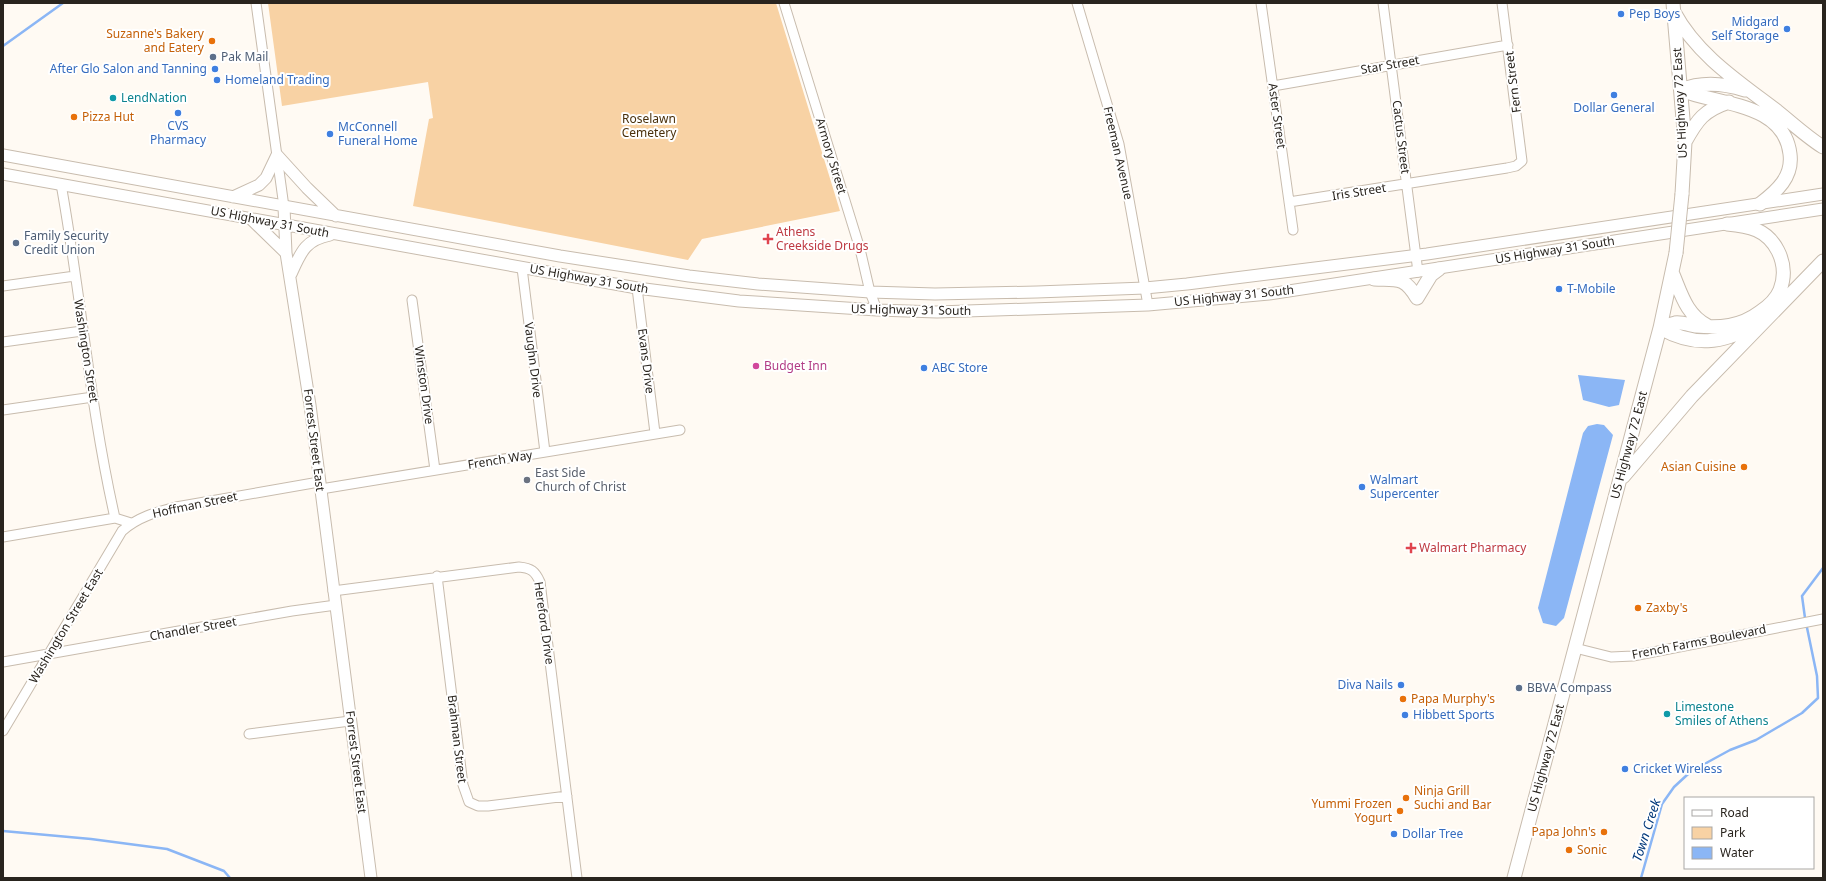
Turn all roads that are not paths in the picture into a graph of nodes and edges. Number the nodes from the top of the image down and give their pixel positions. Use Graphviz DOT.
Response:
graph roads {
  1 [pos="256,3"];
  2 [pos="784,3"];
  3 [pos="1077,3"];
  4 [pos="1261,3"];
  5 [pos="1383,3"];
  6 [pos="1502,3"];
  7 [pos="1673,8"];
  8 [pos="1508,44"];
  9 [pos="1392,65"];
  10 [pos="1272,86"];
  11 [pos="1681,90"];
  12 [pos="1754,94"];
  13 [pos="1729,102"];
  14 [pos="1684,142"];
  15 [pos="1823,147"];
  16 [pos="3,155"];
  17 [pos="277,155"];
  18 [pos="1522,161"];
  19 [pos="3,174"];
  20 [pos="61,184"];
  21 [pos="1407,184"];
  22 [pos="1823,194"];
  23 [pos="233,197"];
  24 [pos="1289,202"];
  25 [pos="1760,204"];
  26 [pos="284,206"];
  27 [pos="1823,209"];
  28 [pos="337,216"];
  29 [pos="250,218"];
  30 [pos="284,224"];
  31 [pos="1727,224"];
  32 [pos="1293,230"];
  33 [pos="334,234"];
  34 [pos="286,253"];
  35 [pos="1417,255"];
  36 [pos="1823,261"];
  37 [pos="522,268"];
  38 [pos="1439,269"];
  39 [pos="1418,272"];
  40 [pos="1672,272"];
  41 [pos="291,274"];
  42 [pos="75,276"];
  43 [pos="1374,279"];
  44 [pos="3,286"];
  45 [pos="636,288"];
  46 [pos="1145,288"];
  47 [pos="870,292"];
  48 [pos="412,300"];
  49 [pos="1148,305"];
  50 [pos="877,310"];
  51 [pos="1767,317"];
  52 [pos="1713,327"];
  53 [pos="1660,328"];
  54 [pos="82,330"];
  55 [pos="3,342"];
  56 [pos="93,397"];
  57 [pos="3,410"];
  58 [pos="680,430"];
  59 [pos="655,433"];
  60 [pos="545,452"];
  61 [pos="435,470"];
  62 [pos="1619,482"];
  63 [pos="320,485"];
  64 [pos="115,518"];
  65 [pos="131,523"];
  66 [pos="3,537"];
  67 [pos="437,576"];
  68 [pos="334,591"];
  69 [pos="336,605"];
  70 [pos="1823,619"];
  71 [pos="1575,648"];
  72 [pos="51,653"];
  73 [pos="3,662"];
  74 [pos="350,721"];
  75 [pos="3,730"];
  76 [pos="249,734"];
  77 [pos="567,796"];
  78 [pos="370,878"];
  79 [pos="577,878"];
  80 [pos="1514,878"];
  1 -- 17 [label="street, Forrest Street East"];
  2 -- 47 [label="street, Armory Street"];
  3 -- 46 [label="street, Freeman Avenue"];
  4 -- 10 [label="street, Aster Street"];
  5 -- 9 [label="street, Cactus Street"];
  6 -- 8 [label="street, Fern Street"];
  7 -- 11 [label="highway, US Highway 72 East"];
  7 -- 12 [label="highway"];
  8 -- 9 [label="street, Star Street"];
  8 -- 18 [label="street, Fern Street"];
  9 -- 10 [label="street, Star Street"];
  9 -- 21 [label="street, Cactus Street"];
  10 -- 24 [label="street, Aster Street"];
  11 -- 12 [label="highway"];
  11 -- 13 [label="highway"];
  11 -- 14 [label="highway, US Highway 72 East"];
  12 -- 15 [label="highway"];
  13 -- 14 [label="highway"];
  13 -- 25 [label="highway"];
  14 -- 40 [label="highway, US Highway 72 East, bridge"];
  16 -- 23 [label="main road, US Highway 31 South"];
  17 -- 23 [label="main road"];
  17 -- 26 [label="street, Forrest Street East"];
  17 -- 28 [label="main road"];
  18 -- 21 [label="street, Iris Street"];
  19 -- 20 [label="main road, US Highway 31 South"];
  20 -- 29 [label="main road, US Highway 31 South"];
  20 -- 42 [label="street, Washington Street"];
  21 -- 24 [label="street, Iris Street"];
  21 -- 35 [label="street, Cactus Street"];
  22 -- 25 [label="main road, US Highway 31 South"];
  23 -- 26 [label="main road, US Highway 31 South"];
  24 -- 32 [label="street, Aster Street"];
  25 -- 35 [label="main road, US Highway 31 South"];
  26 -- 28 [label="main road, US Highway 31 South"];
  26 -- 30 [label="main road, Forrest Street East"];
  27 -- 31 [label="main road, US Highway 31 South"];
  28 -- 47 [label="main road, US Highway 31 South"];
  29 -- 30 [label="main road, US Highway 31 South"];
  29 -- 34 [label="main road"];
  30 -- 33 [label="main road, US Highway 31 South"];
  30 -- 34 [label="main road, Forrest Street East"];
  31 -- 38 [label="main road, US Highway 31 South"];
  31 -- 52 [label="highway"];
  33 -- 37 [label="main road, US Highway 31 South"];
  33 -- 41 [label="main road"];
  34 -- 41 [label="main road, Forrest Street East"];
  35 -- 39 [label="street, Cactus Street"];
  35 -- 46 [label="main road, US Highway 31 South"];
  36 -- 51 [label="highway"];
  37 -- 45 [label="main road, US Highway 31 South"];
  37 -- 60 [label="street, Vaughn Drive"];
  38 -- 39 [label="main road, US Highway 31 South"];
  38 -- 43 [label="highway"];
  39 -- 43 [label="main road, US Highway 31 South"];
  40 -- 52 [label="highway"];
  40 -- 53 [label="highway, US Highway 72 East"];
  41 -- 63 [label="main road, Forrest Street East"];
  42 -- 44 [label="street"];
  42 -- 54 [label="street, Washington Street"];
  43 -- 49 [label="main road, US Highway 31 South"];
  45 -- 50 [label="main road, US Highway 31 South"];
  45 -- 59 [label="street, Evans Drive"];
  46 -- 47 [label="main road, US Highway 31 South"];
  46 -- 49 [label="street, Freeman Avenue"];
  47 -- 50 [label="street, Armory Street"];
  48 -- 61 [label="street, Winston Drive"];
  49 -- 50 [label="main road, US Highway 31 South"];
  51 -- 53 [label="highway"];
  51 -- 62 [label="highway"];
  52 -- 53 [label="highway"];
  53 -- 62 [label="highway, US Highway 72 East"];
  54 -- 55 [label="street"];
  54 -- 56 [label="street, Washington Street"];
  56 -- 57 [label="street"];
  56 -- 64 [label="street, Washington Street"];
  58 -- 59 [label="street, French Way"];
  59 -- 60 [label="street, French Way"];
  60 -- 61 [label="street, French Way"];
  61 -- 63 [label="street, French Way"];
  62 -- 71 [label="highway, US Highway 72 East"];
  63 -- 65 [label="street, Hoffman Street"];
  63 -- 68 [label="main road, Forrest Street East"];
  64 -- 65 [label="street"];
  64 -- 66 [label="street"];
  65 -- 72 [label="street, Washington Street East"];
  67 -- 68 [label="street, Hereford Drive"];
  67 -- 77 [label="street, Hereford Drive"];
  67 -- 77 [label="street, Brahman Street"];
  68 -- 69 [label="main road, Forrest Street East"];
  69 -- 72 [label="street, Chandler Street"];
  69 -- 74 [label="main road, Forrest Street East"];
  70 -- 71 [label="street, French Farms Boulevard"];
  71 -- 80 [label="highway, US Highway 72 East"];
  72 -- 73 [label="street, Chandler Street"];
  72 -- 75 [label="street, Washington Street East"];
  74 -- 76 [label="street"];
  74 -- 78 [label="main road, Forrest Street East"];
  77 -- 79 [label="street, Hereford Drive"];
}
